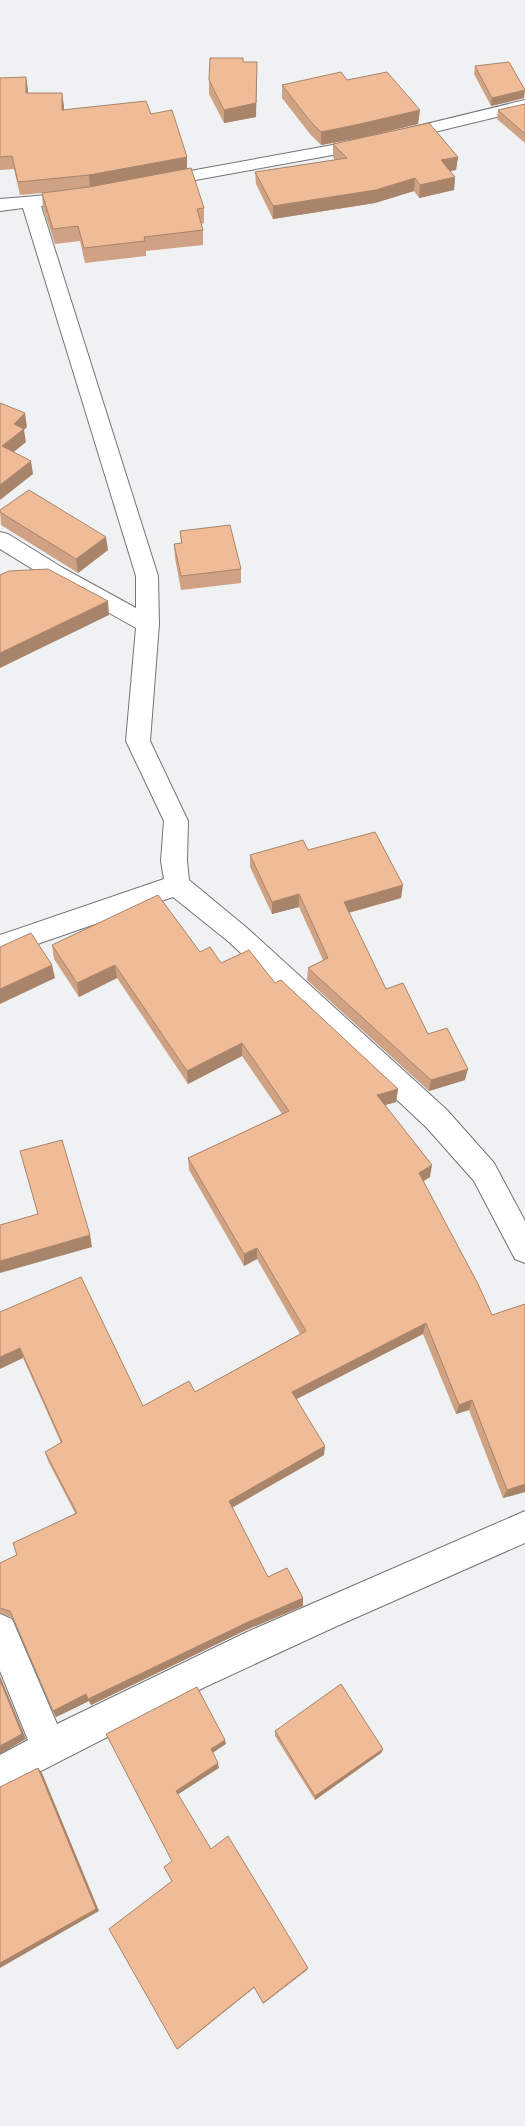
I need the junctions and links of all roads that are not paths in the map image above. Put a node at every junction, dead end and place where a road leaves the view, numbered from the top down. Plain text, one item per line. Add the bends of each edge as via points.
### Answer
1 (525, 105) edge
2 (138, 186) edge
3 (60, 199) edge
4 (31, 203) junction
5 (0, 205) edge
6 (0, 539) edge
7 (55, 574) junction
8 (18, 576) edge
9 (148, 624) junction
10 (177, 885) junction
11 (0, 946) edge
12 (525, 1250) edge
13 (525, 1528) edge
14 (0, 1631) edge
15 (49, 1747) junction
16 (0, 1774) edge

1 - 2 street via 360,145
3 - 4 street
4 - 5 street
4 - 9 street via 147,576
6 - 7 street
7 - 8 street
7 - 9 street
9 - 10 street via 138,742 176,821 174,861
10 - 11 street
10 - 12 street via 238,935 437,1119 484,1172
13 - 15 street via 347,1603
14 - 15 street
15 - 16 street

